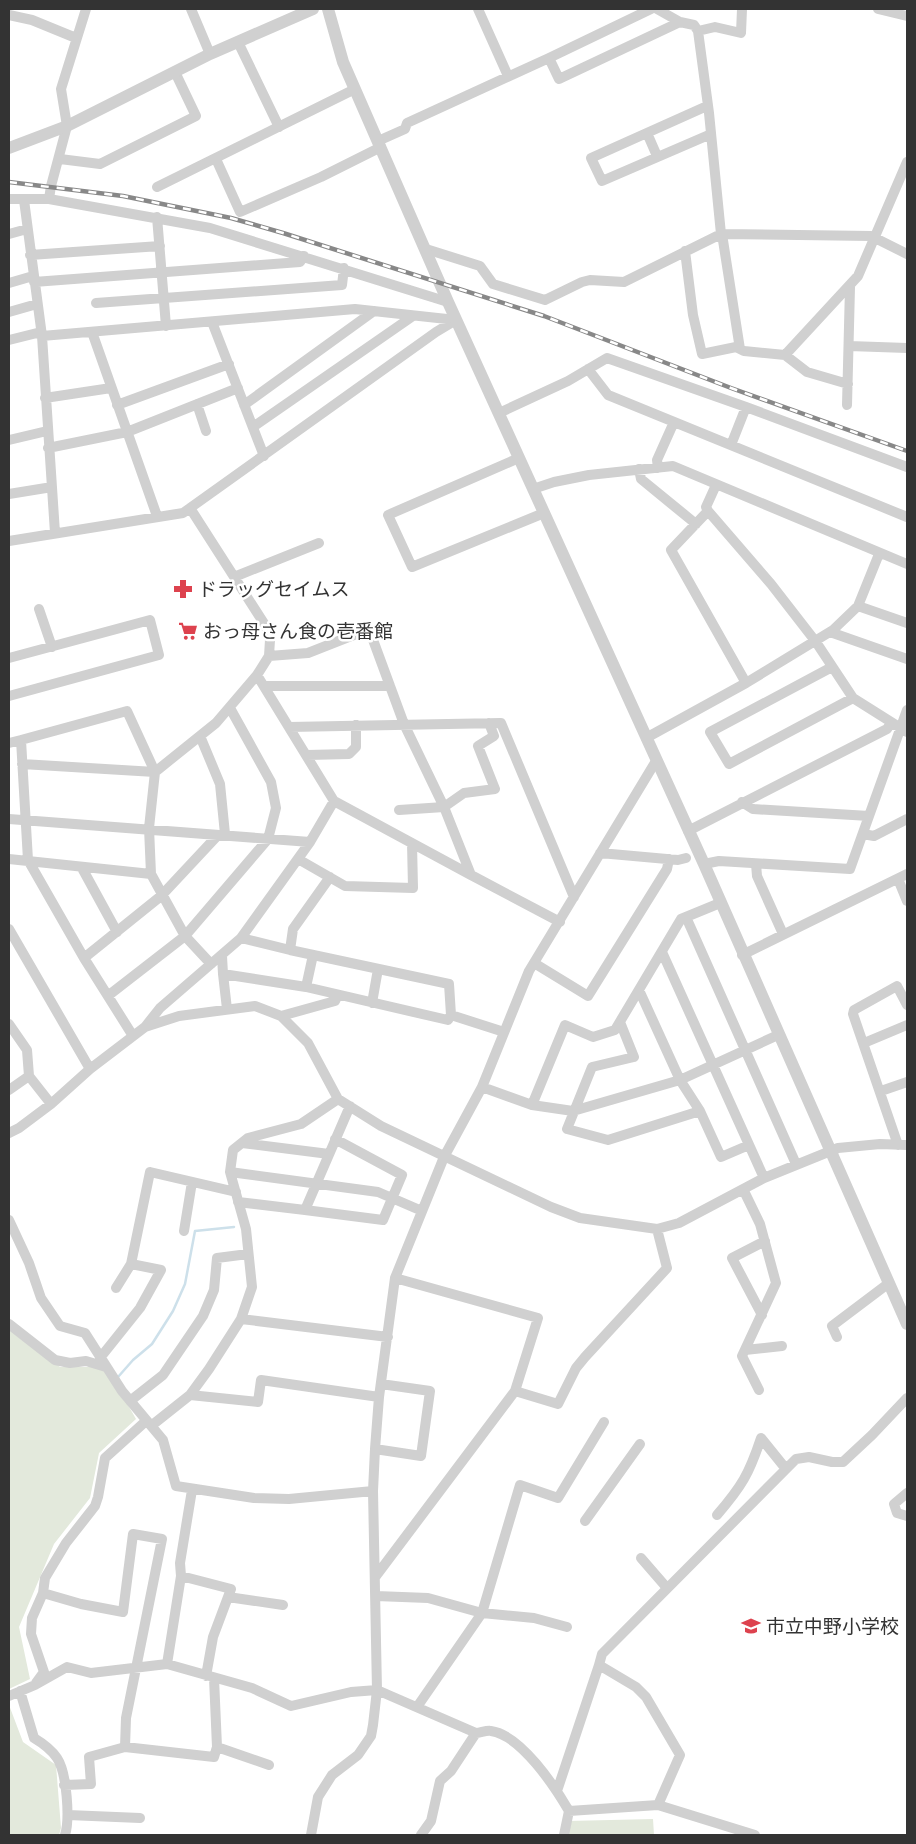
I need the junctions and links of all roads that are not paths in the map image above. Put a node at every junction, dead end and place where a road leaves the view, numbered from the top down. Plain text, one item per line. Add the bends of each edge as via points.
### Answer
1 (86, 9) edge
2 (191, 9) edge
3 (313, 9) edge
4 (328, 9) edge
5 (478, 9) edge
6 (651, 9) edge
7 (657, 9) edge
8 (742, 9) edge
9 (878, 9) edge
10 (9, 15) edge
11 (907, 16) edge
12 (680, 22) junction
13 (698, 31) junction
14 (76, 38) junction
15 (238, 42) junction
16 (210, 54) junction
17 (549, 58) junction
18 (175, 72) junction
19 (508, 76) junction
20 (355, 89) junction
21 (707, 106) junction
22 (67, 126) junction
23 (279, 126) junction
24 (647, 133) junction
25 (711, 134) junction
26 (380, 144) junction
27 (9, 148) edge
28 (657, 156) junction
29 (60, 159) junction
30 (216, 159) junction
31 (907, 162) edge
32 (157, 187) dead end
33 (9, 199) edge
34 (50, 199) junction
35 (24, 200) junction
36 (157, 217) junction
37 (27, 229) junction
38 (9, 234) edge
39 (721, 234) junction
40 (876, 238) junction
41 (160, 246) junction
42 (426, 249) junction
43 (685, 251) junction
44 (907, 254) edge
45 (30, 255) junction
46 (304, 256) junction
47 (344, 268) junction
48 (162, 272) junction
49 (34, 279) junction
50 (9, 283) edge
51 (850, 287) junction
52 (164, 297) junction
53 (448, 302) junction
54 (96, 303) dead end
55 (37, 304) junction
56 (374, 311) junction
57 (9, 312) edge
58 (413, 316) junction
59 (456, 320) junction
60 (212, 322) junction
61 (166, 326) junction
62 (92, 332) junction
63 (41, 334) junction
64 (9, 340) edge
65 (849, 346) junction
66 (907, 348) edge
67 (740, 349) junction
68 (785, 355) junction
69 (229, 364) junction
70 (588, 369) junction
71 (848, 384) junction
72 (111, 388) junction
73 (238, 388) junction
74 (45, 398) junction
75 (117, 404) junction
76 (197, 404) junction
77 (244, 405) junction
78 (847, 405) dead end
79 (746, 407) junction
80 (500, 414) junction
81 (674, 422) junction
82 (253, 427) junction
83 (206, 431) dead end
84 (47, 432) junction
85 (127, 432) junction
86 (9, 440) edge
87 (731, 445) junction
88 (48, 448) junction
89 (264, 456) junction
90 (519, 458) junction
91 (907, 467) edge
92 (658, 468) junction
93 (639, 469) junction
94 (716, 485) junction
95 (52, 487) junction
96 (533, 489) junction
97 (9, 494) edge
98 (190, 508) junction
99 (708, 511) junction
100 (544, 513) junction
101 (157, 516) junction
102 (907, 517) edge
103 (696, 524) junction
104 (55, 533) junction
105 (9, 541) edge
106 (319, 543) dead end
107 (880, 554) junction
108 (907, 564) edge
109 (234, 577) junction
110 (858, 606) junction
111 (39, 609) dead end
112 (907, 623) edge
113 (830, 632) junction
114 (816, 642) junction
115 (52, 646) junction
116 (268, 656) junction
117 (9, 658) edge
118 (907, 659) edge
119 (832, 667) junction
120 (257, 674) junction
121 (746, 683) junction
122 (264, 686) junction
123 (390, 686) junction
124 (9, 696) edge
125 (853, 698) junction
126 (230, 708) junction
127 (907, 710) edge
128 (891, 722) junction
129 (489, 723) junction
130 (404, 724) junction
131 (356, 725) junction
132 (289, 726) junction
133 (904, 730) edge
134 (200, 736) junction
135 (646, 738) junction
136 (21, 740) junction
137 (9, 744) edge
138 (307, 755) junction
139 (656, 761) junction
140 (22, 764) junction
141 (155, 772) junction
142 (334, 801) junction
143 (742, 802) junction
144 (444, 807) junction
145 (399, 810) dead end
146 (869, 816) junction
147 (9, 819) edge
148 (907, 819) edge
149 (26, 820) junction
150 (149, 828) junction
151 (688, 831) junction
152 (221, 834) junction
153 (863, 834) junction
154 (268, 838) junction
155 (310, 842) junction
156 (412, 843) junction
157 (600, 853) junction
158 (686, 858) dead end
159 (9, 859) edge
160 (298, 859) junction
161 (669, 859) junction
162 (28, 860) junction
163 (704, 864) junction
164 (756, 864) junction
165 (82, 868) junction
166 (151, 874) junction
167 (471, 875) junction
168 (903, 876) edge
169 (330, 877) junction
170 (162, 896) junction
171 (574, 898) junction
172 (907, 901) edge
173 (720, 903) junction
174 (686, 917) junction
175 (560, 922) junction
176 (9, 929) edge
177 (116, 932) junction
178 (783, 934) junction
179 (185, 936) junction
180 (241, 938) junction
181 (290, 950) junction
182 (662, 952) junction
183 (313, 955) junction
184 (742, 955) junction
185 (222, 956) junction
186 (84, 958) junction
187 (534, 963) junction
188 (211, 964) junction
189 (378, 969) junction
190 (223, 974) junction
191 (306, 987) junction
192 (639, 990) junction
193 (109, 995) junction
194 (338, 995) junction
195 (372, 1003) junction
196 (907, 1005) edge
197 (227, 1009) junction
198 (451, 1015) junction
199 (281, 1016) junction
200 (620, 1022) junction
201 (9, 1024) edge
202 (907, 1025) edge
203 (145, 1027) junction
204 (504, 1032) junction
205 (778, 1034) junction
206 (133, 1036) junction
207 (864, 1043) junction
208 (745, 1050) junction
209 (712, 1065) junction
210 (90, 1069) junction
211 (29, 1076) junction
212 (680, 1080) junction
213 (907, 1082) edge
214 (482, 1087) junction
215 (9, 1090) edge
216 (881, 1091) junction
217 (338, 1099) junction
218 (51, 1104) junction
219 (532, 1105) junction
220 (350, 1106) junction
221 (573, 1111) junction
222 (700, 1111) junction
223 (9, 1133) edge
224 (336, 1139) junction
225 (242, 1143) junction
226 (749, 1145) junction
227 (903, 1145) edge
228 (832, 1151) junction
229 (329, 1154) junction
230 (444, 1157) junction
231 (796, 1164) junction
232 (230, 1172) junction
233 (764, 1178) junction
234 (192, 1182) junction
235 (317, 1183) junction
236 (743, 1190) junction
237 (237, 1197) junction
238 (392, 1197) junction
239 (305, 1210) junction
240 (422, 1211) junction
241 (9, 1220) edge
242 (657, 1229) junction
243 (184, 1231) dead end
244 (765, 1241) junction
245 (248, 1254) junction
246 (130, 1264) junction
247 (395, 1278) junction
248 (889, 1283) junction
249 (116, 1288) dead end
250 (762, 1314) junction
251 (241, 1319) junction
252 (9, 1324) edge
253 (907, 1324) edge
254 (388, 1337) junction
255 (837, 1337) dead end
256 (782, 1346) dead end
257 (745, 1350) junction
258 (100, 1358) junction
259 (106, 1367) junction
260 (381, 1384) junction
261 (759, 1390) dead end
262 (515, 1391) junction
263 (190, 1395) junction
264 (378, 1397) junction
265 (907, 1398) edge
266 (130, 1401) junction
267 (604, 1422) dead end
268 (148, 1424) junction
269 (640, 1444) dead end
270 (375, 1449) junction
271 (786, 1469) junction
272 (192, 1490) junction
273 (373, 1491) junction
274 (907, 1493) edge
275 (717, 1515) dead end
276 (907, 1516) edge
277 (585, 1521) dead end
278 (641, 1558) dead end
279 (181, 1576) junction
280 (376, 1576) junction
281 (667, 1588) junction
282 (43, 1593) junction
283 (228, 1596) junction
284 (376, 1596) junction
285 (283, 1605) dead end
286 (482, 1613) junction
287 (567, 1627) dead end
288 (167, 1664) junction
289 (600, 1665) junction
290 (136, 1668) junction
291 (210, 1677) junction
292 (35, 1685) junction
293 (377, 1690) junction
294 (20, 1691) junction
295 (9, 1696) edge
296 (417, 1707) junction
297 (476, 1733) junction
298 (125, 1747) junction
299 (217, 1747) junction
300 (268, 1765) dead end
301 (64, 1785) junction
302 (557, 1791) junction
303 (658, 1805) junction
304 (568, 1811) junction
305 (68, 1815) junction
306 (140, 1818) dead end
307 (424, 1834) edge
308 (65, 1835) edge
309 (311, 1835) edge
310 (564, 1835) edge
311 (755, 1835) edge

1 - 14 street
2 - 16 street
3 - 15 street
4 - 20 street via 337,47
5 - 19 street
6 - 17 street
7 - 12 street
8 - 13 street via 741,32 715,27
9 - 11 street
10 - 14 street via 32,20
12 - 13 street via 694,25
12 - 17 street via 559,78
13 - 21 street
14 - 22 street via 61,89
15 - 16 street
15 - 23 street
16 - 18 street
17 - 19 street
18 - 22 street
18 - 29 street via 196,116 100,164
19 - 26 street via 407,123 405,129
20 - 23 street
20 - 26 street
21 - 24 street
21 - 25 street
22 - 27 street
22 - 29 street
23 - 30 street
24 - 28 street
24 - 28 street via 591,158 602,181
25 - 28 street
25 - 39 street
26 - 30 street via 321,177 240,212
26 - 42 street
29 - 34 street
30 - 32 street
31 - 40 street
33 - 35 street
34 - 35 street
34 - 36 street
35 - 37 street
36 - 41 street
36 - 46 street via 210,228
37 - 38 street
37 - 45 street
39 - 40 street
39 - 43 street
39 - 67 street
40 - 44 street
40 - 51 street
41 - 45 street
41 - 48 street
42 - 43 street via 480,266 493,284 545,300 590,280 624,282
42 - 53 street
43 - 67 street via 702,354 736,347
45 - 49 street
46 - 47 street
46 - 48 street via 300,262
47 - 52 street via 342,285
47 - 53 street
48 - 49 street
48 - 52 street
49 - 50 street
49 - 55 street
51 - 65 street
51 - 68 street
52 - 54 street
52 - 61 street
53 - 59 street
55 - 57 street
55 - 63 street
56 - 58 street
56 - 60 street via 355,309
56 - 77 street
58 - 59 street
58 - 82 street
59 - 80 street
59 - 89 street
60 - 61 street
60 - 69 street
61 - 62 street
62 - 63 street
62 - 72 street
63 - 64 street
63 - 74 street
65 - 66 street
65 - 71 street
67 - 68 street
68 - 71 street via 807,372
69 - 73 street
69 - 75 street
70 - 79 street via 607,358
70 - 80 street
70 - 81 street via 608,395
71 - 78 street
72 - 74 street
72 - 75 street
73 - 76 street
73 - 77 street
74 - 84 street
75 - 85 street
76 - 83 street
76 - 85 street
77 - 82 street
79 - 87 street
79 - 91 street
80 - 90 street
81 - 87 street
81 - 92 street via 658,460
82 - 89 street
84 - 86 street
84 - 88 street
85 - 88 street
85 - 101 street
87 - 102 street
88 - 95 street
89 - 98 street
90 - 96 street
90 - 100 street via 388,515 412,567
92 - 93 street
92 - 94 street via 673,466
93 - 96 street via 590,475
93 - 103 street via 641,480
94 - 99 street via 706,507
94 - 107 street
95 - 97 street
95 - 104 street
96 - 100 street
98 - 101 street via 184,513
98 - 109 street
99 - 103 street
99 - 114 street via 746,552
100 - 135 street
101 - 104 street
103 - 121 street via 671,550
104 - 105 street
106 - 109 street
107 - 108 street
107 - 110 street
109 - 116 street via 265,625 270,640
110 - 112 street
110 - 113 street
111 - 115 street
113 - 114 street
113 - 118 street
114 - 119 street
114 - 121 street
115 - 117 street
115 - 124 street via 150,620 160,655
116 - 120 street
116 - 123 street via 308,653 369,629
119 - 125 street
119 - 125 street via 710,732 729,764
120 - 122 street
120 - 126 street
121 - 135 street
122 - 123 street
122 - 132 street
123 - 130 street
125 - 128 street
126 - 134 street
126 - 154 street via 271,782 276,808
127 - 133 street
128 - 133 street
128 - 143 street via 887,729
129 - 130 street
129 - 144 street via 494,736 478,746 495,789 464,793
129 - 171 street via 501,723
130 - 131 street
130 - 144 street
131 - 132 street
131 - 138 street via 356,747 349,754
132 - 138 street
133 - 146 street
134 - 141 street
134 - 152 street via 220,784
135 - 139 street
136 - 137 street
136 - 140 street
136 - 141 street via 127,711
138 - 142 street
139 - 151 street
139 - 157 street
140 - 141 street
140 - 149 street
141 - 150 street
142 - 155 street
142 - 156 street
143 - 146 street via 753,809
143 - 151 street
144 - 145 street
144 - 167 street
146 - 153 street
147 - 149 street
148 - 153 street via 874,836
149 - 150 street
149 - 162 street
150 - 152 street
150 - 166 street
151 - 163 street
152 - 154 street
152 - 170 street
153 - 164 street via 853,865 847,870
154 - 155 street
154 - 179 street
155 - 160 street
156 - 167 street
156 - 169 street via 413,888 344,886
157 - 161 street
157 - 171 street
158 - 161 street
159 - 162 street
160 - 169 street
160 - 180 street
161 - 187 street via 667,869 588,996
162 - 165 street
162 - 186 street
163 - 164 street via 719,861
163 - 173 street
164 - 178 street via 757,876
165 - 166 street
165 - 177 street
166 - 170 street
167 - 175 street
168 - 172 street
168 - 178 street
169 - 181 street via 293,929
170 - 177 street
170 - 179 street
171 - 175 street
173 - 174 street
173 - 184 street
174 - 182 street via 681,919
174 - 208 street
175 - 187 street
176 - 210 street
177 - 186 street
178 - 184 street
179 - 188 street
179 - 193 street
180 - 181 street
180 - 185 street
181 - 183 street
182 - 192 street
182 - 209 street
183 - 189 street
183 - 191 street
184 - 205 street
185 - 188 street
185 - 190 street
186 - 193 street
187 - 204 street
188 - 203 street via 160,1008
189 - 195 street
189 - 198 street via 449,984
190 - 191 street
190 - 197 street
191 - 194 street
192 - 200 street
192 - 212 street
193 - 206 street
194 - 195 street
194 - 199 street via 335,1001
195 - 198 street via 448,1020
196 - 207 street via 897,986 854,1010
197 - 199 street via 255,1006
197 - 203 street via 179,1016
198 - 204 street
199 - 217 street via 308,1043
200 - 219 street via 615,1030 593,1037 565,1025
200 - 221 street via 634,1057 592,1067
201 - 211 street via 27,1050
202 - 207 street
203 - 206 street
204 - 214 street
205 - 208 street
205 - 228 street
206 - 210 street
207 - 216 street
208 - 209 street
208 - 231 street
209 - 212 street
209 - 226 street
210 - 218 street
211 - 215 street
211 - 218 street
212 - 221 street
212 - 222 street
213 - 216 street
214 - 219 street
214 - 230 street
216 - 227 street
217 - 220 street
217 - 225 street via 301,1124 248,1138
218 - 223 street
219 - 221 street
220 - 224 street
220 - 230 street via 381,1126
221 - 222 street via 567,1129 608,1140
222 - 226 street via 721,1157
224 - 229 street
224 - 238 street via 402,1175
225 - 229 street
225 - 232 street via 232,1150
226 - 233 street
227 - 228 street
228 - 231 street
228 - 248 street
229 - 235 street
230 - 240 street
230 - 242 street via 551,1208 580,1218
231 - 233 street
232 - 235 street
232 - 237 street
233 - 236 street
234 - 237 street
234 - 243 street
234 - 246 street via 150,1172
235 - 238 street
235 - 239 street
236 - 242 street via 679,1223
236 - 244 street
237 - 239 street
237 - 245 street via 246,1229
238 - 239 street via 383,1220
238 - 240 street
240 - 247 street
241 - 258 street via 41,1298 60,1326 85,1333
242 - 262 street via 667,1268 576,1368 558,1404
244 - 250 street via 776,1283
244 - 250 street via 732,1258
245 - 251 street via 252,1287
245 - 266 street via 218,1258 214,1290 199,1324 163,1375
246 - 249 street
246 - 258 street via 161,1270 140,1308
247 - 254 street
247 - 262 street via 538,1318
248 - 253 street
248 - 255 street via 832,1326
250 - 257 street
251 - 254 street
251 - 263 street
252 - 259 street via 55,1360 70,1363 86,1361
254 - 260 street
256 - 257 street
257 - 261 street via 742,1356
258 - 259 street
259 - 266 street
260 - 264 street
260 - 270 street via 430,1391 421,1456
262 - 280 street
263 - 264 street via 258,1402 261,1380
263 - 268 street
264 - 270 street
265 - 271 street via 843,1462 809,1457 796,1459
266 - 268 street
267 - 286 street via 558,1498 520,1485
268 - 272 street via 163,1440 176,1486
268 - 282 street via 105,1458 95,1506 51,1566
269 - 277 street
270 - 273 street
271 - 275 street via 760,1438 750,1470 740,1488
271 - 281 street
272 - 273 street via 290,1499
272 - 279 street via 180,1563
273 - 280 street
274 - 276 street via 894,1504 897,1513
278 - 281 street
279 - 283 street via 231,1589
279 - 288 street
280 - 284 street
281 - 289 street via 602,1654
282 - 290 street via 123,1612 133,1534 162,1539
282 - 292 street via 32,1618 31,1634 44,1672
283 - 285 street
283 - 291 street via 214,1637
284 - 286 street via 428,1598
284 - 293 street
286 - 287 street via 534,1618
286 - 296 street
288 - 290 street
288 - 291 street
289 - 302 street
289 - 303 street via 636,1687 646,1698 680,1755
290 - 292 street via 91,1673 67,1667
290 - 298 street via 126,1718
291 - 293 street via 252,1688 291,1706 351,1692
291 - 299 street
292 - 294 street
293 - 296 street
293 - 309 street via 371,1736 358,1755 332,1775 318,1797
294 - 295 street
294 - 301 street via 34,1738 47,1746 59,1760
296 - 297 street
297 - 302 street via 492,1731 513,1741 549,1778
297 - 307 street via 451,1771 440,1781 431,1821
298 - 299 street via 214,1757
298 - 301 street via 90,1757 91,1784
299 - 300 street
301 - 305 street
302 - 304 street
303 - 304 street
303 - 311 street
304 - 310 street
305 - 306 street
305 - 308 street

